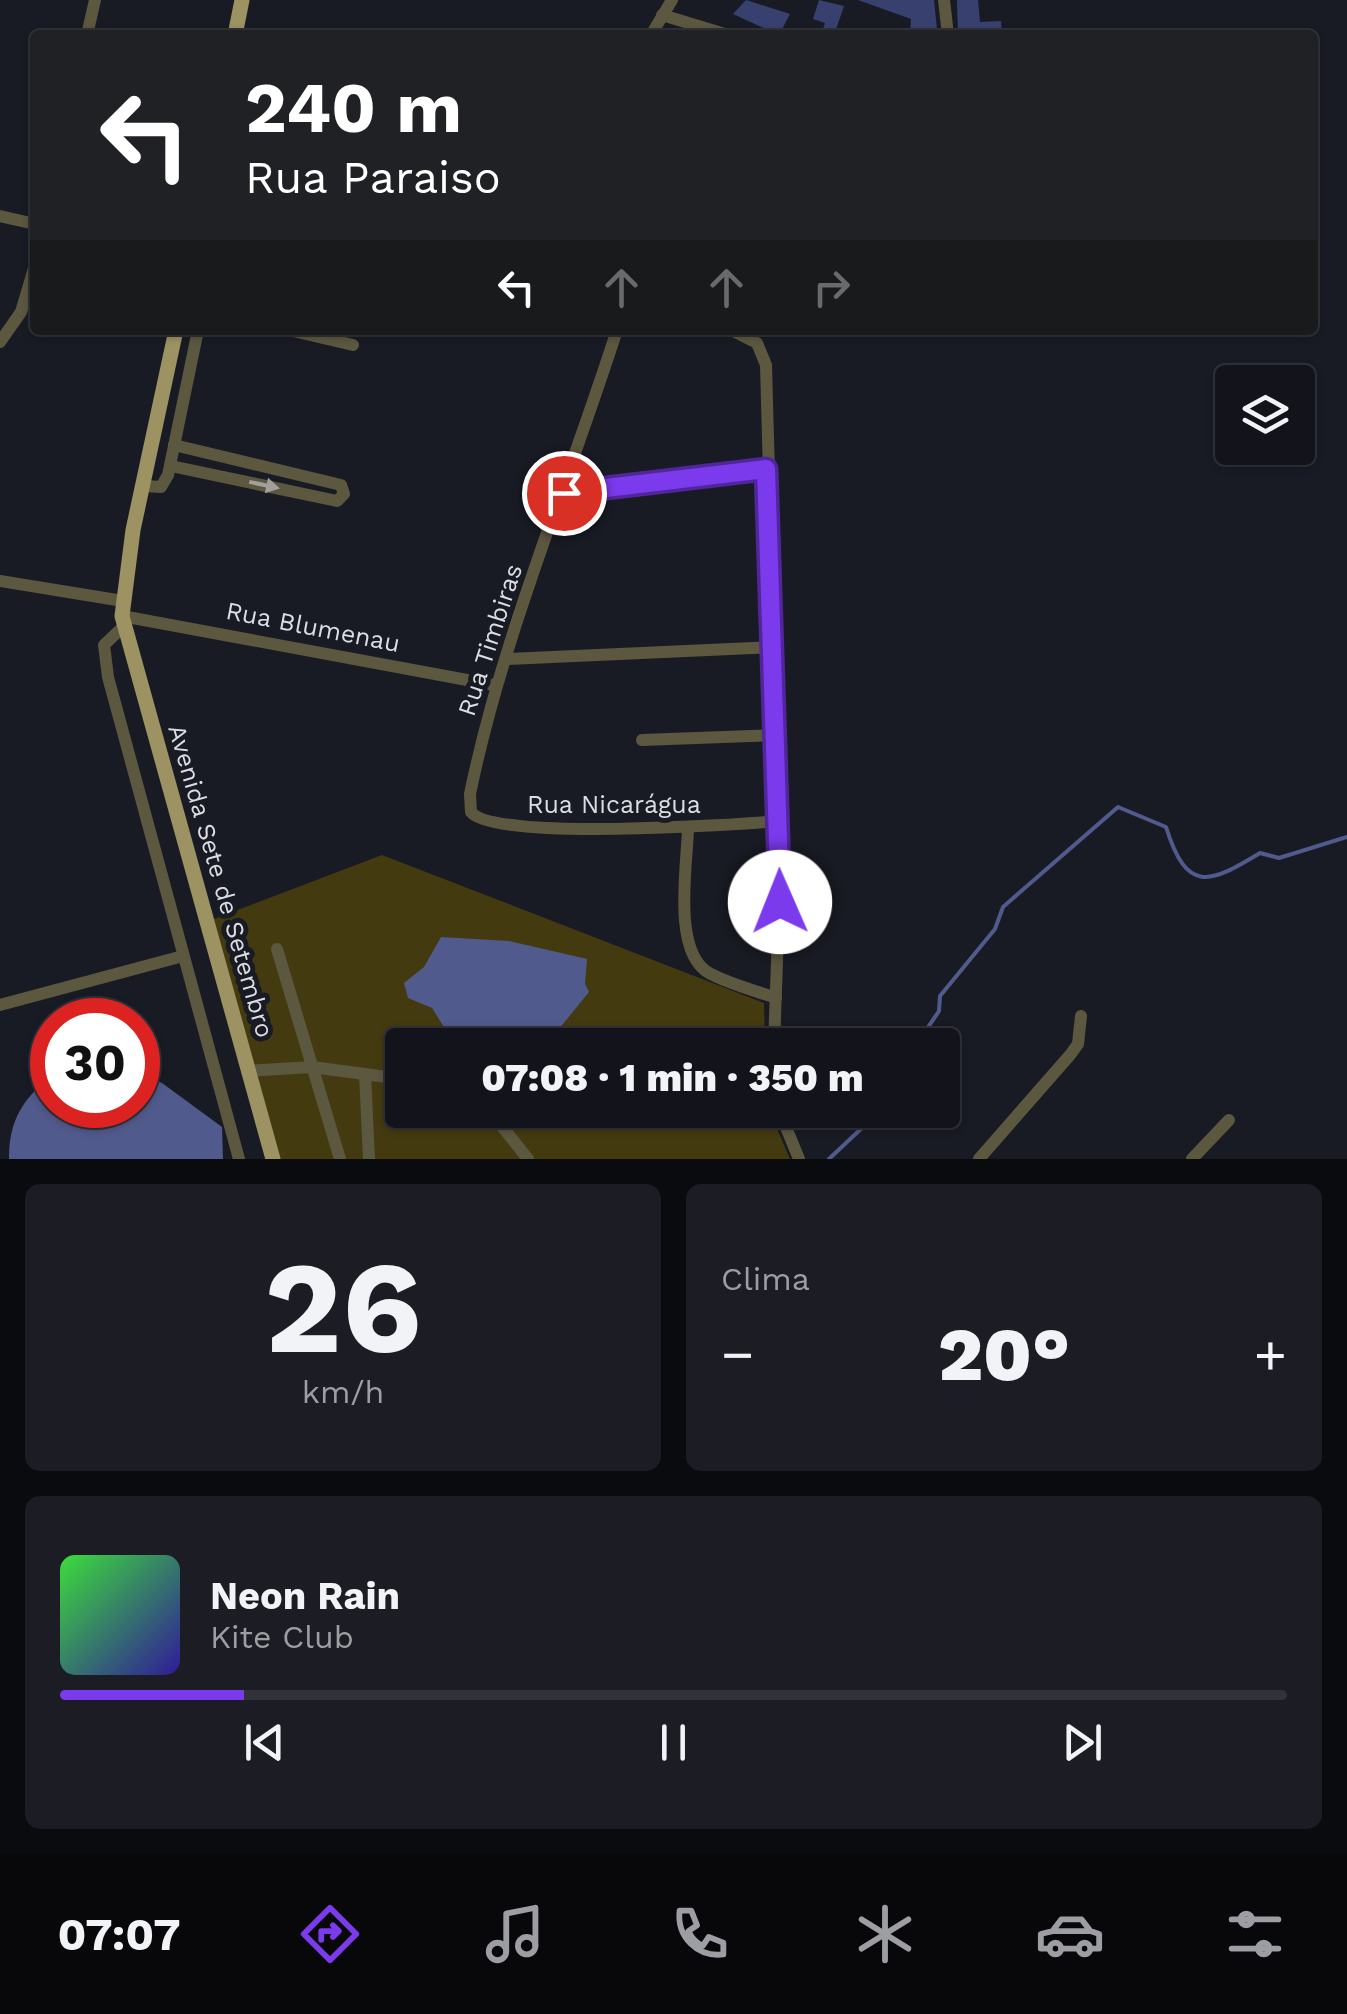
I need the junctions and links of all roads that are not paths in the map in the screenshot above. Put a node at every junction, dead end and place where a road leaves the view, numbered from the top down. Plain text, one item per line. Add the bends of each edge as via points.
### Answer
1 (94, 0) edge
2 (242, 0) edge
3 (672, 0) edge
4 (944, 0) edge
5 (662, 15) junction
6 (88, 30) edge
7 (236, 30) edge
8 (654, 30) edge
9 (712, 30) edge
10 (947, 30) edge
11 (0, 216) edge
12 (30, 223) edge
13 (30, 281) edge
14 (175, 335) edge
15 (197, 335) edge
16 (310, 335) edge
17 (615, 335) edge
18 (746, 335) edge
19 (0, 342) edge
20 (353, 345) dead end
21 (153, 447) junction
22 (174, 448) junction
23 (171, 466) junction
24 (766, 469) junction
25 (144, 486) junction
26 (564, 493) junction
27 (0, 581) edge
28 (123, 614) junction
29 (774, 647) junction
30 (506, 659) junction
31 (494, 685) junction
32 (777, 735) junction
33 (642, 740) dead end
34 (470, 794) joint
35 (778, 821) junction
36 (688, 829) junction
37 (276, 948) dead end
38 (183, 956) junction
39 (776, 998) junction
40 (0, 1005) edge
41 (1081, 1016) dead end
42 (775, 1028) edge
43 (312, 1067) junction
44 (248, 1071) junction
45 (365, 1074) junction
46 (385, 1077) edge
47 (1229, 1120) dead end
48 (503, 1128) edge
49 (786, 1128) edge
50 (240, 1159) edge
51 (273, 1159) edge
52 (340, 1159) edge
53 (369, 1159) edge
54 (528, 1159) edge
55 (798, 1159) edge
56 (979, 1159) edge
57 (1192, 1159) edge

1 - 6 street
2 - 7 main road
3 - 5 street
4 - 10 street
5 - 8 street
5 - 9 street
11 - 12 street
13 - 19 street
14 - 21 main road
15 - 22 street
16 - 20 street
17 - 26 street, Rua Timbiras
18 - 24 street via 765,356
21 - 22 street
21 - 25 main road
22 - 23 street
23 -> 22 street via 337,501 344,494 341,484
23 - 25 street via 161,487
24 - 26 street
24 - 29 street
25 - 28 main road
26 - 30 street, Rua Timbiras
27 - 28 street, Rua Blumenau
28 - 31 street, Rua Blumenau
28 - 38 street via 107,638 105,666
28 - 44 main road, Avenida Sete de Setembro
29 - 30 street
29 - 32 street
30 - 31 street, Rua Timbiras
31 - 34 street, Rua Timbiras
32 - 33 street
32 - 35 street
34 - 36 street, Rua Nicarágua via 475,818 496,824
35 - 36 street, Rua Nicarágua
35 - 39 street
36 - 39 street via 691,954 709,973
37 - 43 street
38 - 40 street
38 - 50 street
39 - 42 street
41 - 56 street via 1078,1044
43 - 44 street
43 - 45 street
43 - 52 street
44 - 51 main road, Avenida Sete de Setembro
45 - 46 street
45 - 53 street
47 - 57 street
48 - 54 street
49 - 55 street

